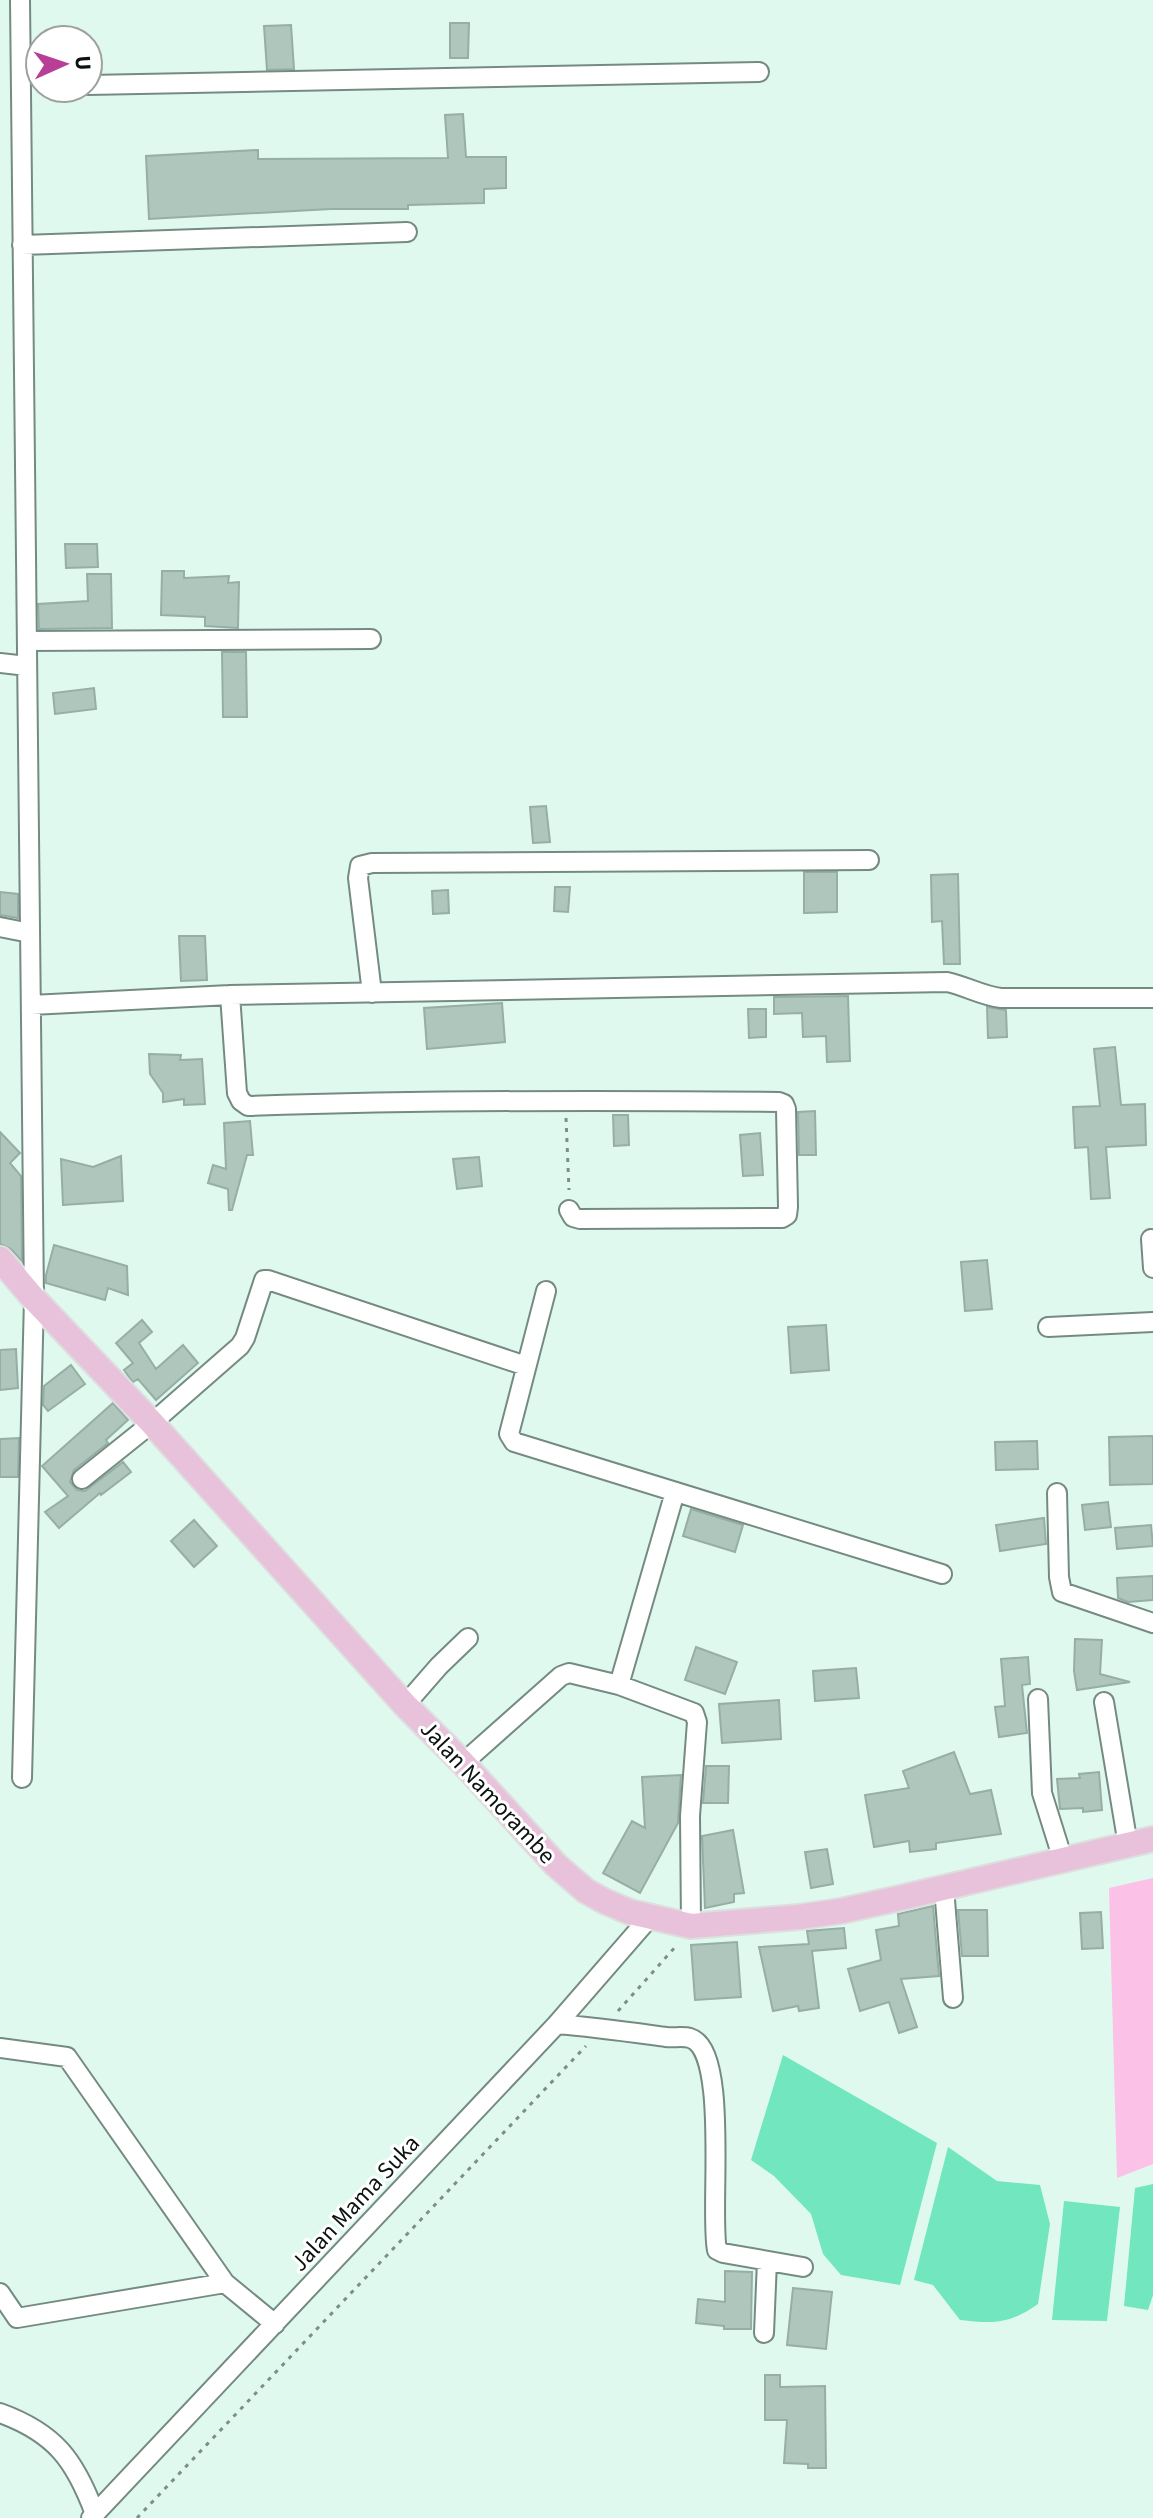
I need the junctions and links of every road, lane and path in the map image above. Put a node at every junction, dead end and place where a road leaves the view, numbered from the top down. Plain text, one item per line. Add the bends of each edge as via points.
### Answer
1 (20, 0) edge
2 (759, 72) dead end
3 (104, 85) edge
4 (21, 86) junction
5 (24, 86) edge
6 (407, 232) dead end
7 (22, 245) junction
8 (371, 639) dead end
9 (27, 641) junction
10 (0, 663) edge
11 (27, 666) junction
12 (869, 860) dead end
13 (0, 927) edge
14 (30, 933) junction
15 (372, 993) junction
16 (230, 995) junction
17 (1153, 998) edge
18 (31, 1005) junction
19 (565, 1100) junction
20 (569, 1210) joint
21 (1151, 1239) dead end
22 (0, 1259) edge
23 (1153, 1268) edge
24 (546, 1291) dead end
25 (34, 1299) junction
26 (1153, 1322) edge
27 (1048, 1327) dead end
28 (526, 1366) junction
29 (152, 1423) junction
30 (82, 1479) dead end
31 (675, 1492) junction
32 (1057, 1493) dead end
33 (942, 1574) dead end
34 (1153, 1623) edge
35 (468, 1638) dead end
36 (619, 1685) junction
37 (1038, 1699) dead end
38 (1104, 1702) dead end
39 (405, 1705) junction
40 (463, 1763) junction
41 (22, 1778) dead end
42 (1153, 1839) edge
43 (1128, 1845) junction
44 (1063, 1860) junction
45 (944, 1888) junction
46 (650, 1917) junction
47 (691, 1926) junction
48 (953, 1998) dead end
49 (557, 2024) junction
50 (604, 2027) junction
51 (0, 2048) edge
52 (767, 2261) junction
53 (803, 2267) dead end
54 (225, 2283) junction
55 (0, 2293) edge
56 (275, 2324) junction
57 (764, 2333) dead end
58 (0, 2413) edge
59 (93, 2516) edge
60 (137, 2518) edge

1 - 4 street
2 - 3 street
4 - 5 street
4 - 7 street
6 - 7 street
7 - 9 street
8 - 9 street
9 - 11 street
10 - 11 street
11 - 14 street
12 - 15 street via 360,866
13 - 14 street
14 - 18 street
15 - 16 street
15 - 17 street via 947,982 1001,998
16 - 18 street
16 - 19 street via 237,1093 248,1106
18 - 25 street
19 - 20 path
19 - 20 street via 779,1102 786,1109 788,1207 782,1218 580,1219
21 - 23 street
22 - 25 main road, Jalan Namorambe
24 - 28 street
25 - 29 main road, Jalan Namorambe
25 - 41 street
26 - 27 street
28 - 29 street via 264,1280 240,1346
28 - 31 street via 509,1434 514,1442
29 - 30 street
29 - 39 main road, Jalan Namorambe
31 - 33 street
31 - 36 street
32 - 34 street via 1062,1592
35 - 39 street
36 - 40 street via 569,1673 561,1676
36 - 47 street via 696,1717
37 - 44 street via 1042,1793
38 - 43 street
39 - 40 main road, Jalan Namorambe
40 - 46 main road, Jalan Namorambe via 586,1891
42 - 43 main road, Jalan Namorambe
43 - 44 main road, Jalan Namorambe
44 - 45 main road, Jalan Namorambe
45 - 47 main road, Jalan Namorambe via 841,1911
45 - 48 street
46 - 47 main road, Jalan Namorambe
46 - 49 street, Jalan Mama Suka
47 - 50 path
49 - 50 street
49 - 56 street, Jalan Mama Suka
50 - 52 street via 689,2038 703,2050 715,2092 717,2250
50 - 60 path
51 - 54 street via 67,2057
52 - 53 street
52 - 57 street
54 - 55 street via 17,2318
54 - 56 street
56 - 59 street, Jalan Mama Suka
58 - 59 street via 37,2429 64,2453 82,2480

